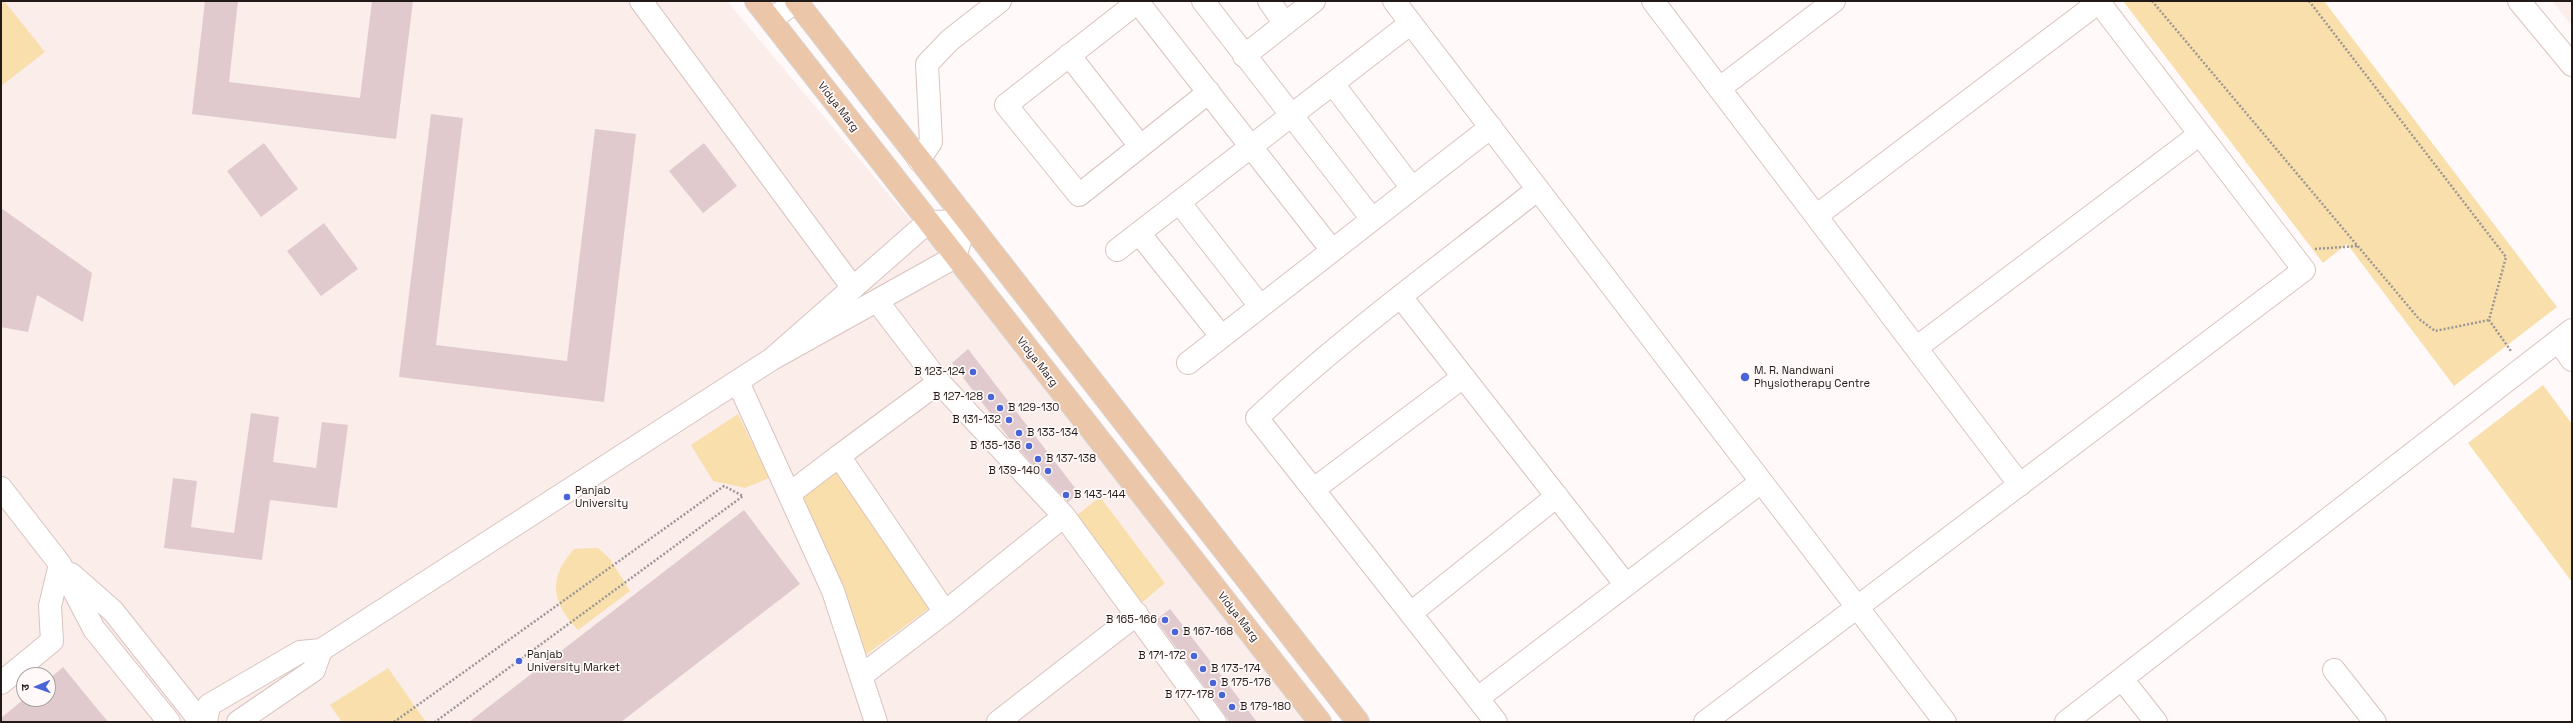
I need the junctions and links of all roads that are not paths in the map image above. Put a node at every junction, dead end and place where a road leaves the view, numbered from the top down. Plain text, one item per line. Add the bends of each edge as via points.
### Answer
1 (641, 1) edge
2 (756, 1) edge
3 (796, 1) edge
4 (1000, 1) edge
5 (1138, 1) edge
6 (1203, 1) edge
7 (1269, 1) edge
8 (1314, 1) edge
9 (1394, 1) edge
10 (1653, 1) edge
11 (1834, 1) edge
12 (2098, 1) edge
13 (2519, 1) edge
14 (771, 20) junction
15 (1411, 23) junction
16 (1285, 24) junction
17 (1069, 55) junction
18 (1244, 56) junction
19 (2572, 65) edge
20 (1333, 84) junction
21 (1720, 88) junction
22 (1209, 92) junction
23 (1291, 116) junction
24 (1491, 127) junction
25 (2200, 134) junction
26 (1140, 146) junction
27 (1251, 148) junction
28 (919, 160) junction
29 (1412, 188) junction
30 (1538, 189) junction
31 (1179, 202) junction
32 (1816, 216) junction
33 (1372, 219) junction
34 (966, 221) junction
35 (928, 222) junction
36 (1139, 233) junction
37 (1331, 249) junction
38 (1117, 250) dead end
39 (955, 257) junction
40 (853, 288) junction
41 (1401, 297) junction
42 (878, 301) junction
43 (1260, 306) junction
44 (1221, 336) junction
45 (2565, 336) edge
46 (1916, 348) junction
47 (772, 359) junction
48 (2572, 360) edge
49 (1188, 363) dead end
50 (1463, 377) junction
51 (738, 382) junction
52 (939, 382) junction
53 (840, 456) junction
54 (1762, 482) junction
55 (2020, 485) junction
56 (1, 488) edge
57 (1314, 489) junction
58 (789, 494) junction
59 (1557, 496) junction
60 (1064, 516) junction
61 (60, 564) junction
62 (1626, 585) junction
63 (1858, 607) junction
64 (945, 612) junction
65 (1411, 613) junction
66 (1137, 614) junction
67 (321, 650) junction
68 (2334, 670) dead end
69 (861, 676) junction
70 (2122, 679) junction
71 (1, 683) edge
72 (1478, 698) junction
73 (1022, 715) edge
74 (1713, 720) edge
75 (169, 722) edge
76 (201, 722) edge
77 (206, 722) edge
78 (238, 722) edge
79 (876, 722) edge
80 (998, 722) edge
81 (1215, 722) edge
82 (1320, 722) edge
83 (1358, 722) edge
84 (1496, 722) edge
85 (1945, 722) edge
86 (2066, 722) edge
87 (2156, 722) edge
88 (2375, 722) edge

1 - 40 street
2 - 14 main road, Vidya Marg
3 - 14 street
3 - 28 main road
4 - 28 street via 950,40 926,64 931,142
5 - 17 street
5 - 22 street
6 - 18 street
7 - 16 street
8 - 16 street
9 - 15 street
10 - 21 street
11 - 21 street
12 - 25 street
12 - 32 street
13 - 19 street
14 - 35 main road, Vidya Marg
15 - 20 street
15 - 24 street
16 - 18 street
17 - 26 street
17 - 26 street via 1006,105 1079,195
18 - 23 street
20 - 23 street
20 - 29 street
21 - 32 street
22 - 26 street
22 - 27 street
23 - 27 street
23 - 33 street
24 - 29 street
24 - 30 street
25 - 46 street
25 - 55 street via 2304,270
27 - 31 street
27 - 37 street
28 - 34 main road
29 - 33 street
30 - 41 street
30 - 54 street
31 - 36 street
31 - 43 street
32 - 46 street
33 - 37 street
34 - 35 street
34 - 39 street
34 - 83 main road
35 - 39 main road, Vidya Marg
35 - 40 street
36 - 38 street
36 - 44 street
37 - 43 street
39 - 42 street
39 - 82 main road, Vidya Marg
40 - 47 street
41 - 50 street
41 - 57 street via 1283,394 1258,418
42 - 47 street
42 - 52 street
43 - 44 street
44 - 49 street
45 - 48 street
45 - 70 street
46 - 55 street
47 - 51 street
50 - 57 street
50 - 59 street
51 - 58 street
51 - 67 street
52 - 53 street
52 - 60 street
53 - 58 street
53 - 64 street
54 - 62 street
54 - 63 street
55 - 63 street
56 - 61 street
57 - 65 street
58 - 69 street via 833,591
59 - 62 street
59 - 65 street
60 - 64 street
60 - 66 street
61 - 71 street via 50,606 52,641
61 - 75 street via 94,629
61 - 76 street via 113,611
62 - 72 street
63 - 74 street
63 - 85 street
64 - 69 street
65 - 72 street
66 - 73 street
66 - 81 street
67 - 77 street via 300,652 209,705
67 - 78 street via 314,670
68 - 88 street
69 - 79 street
70 - 86 street
70 - 87 street
72 - 84 street
73 - 80 street

